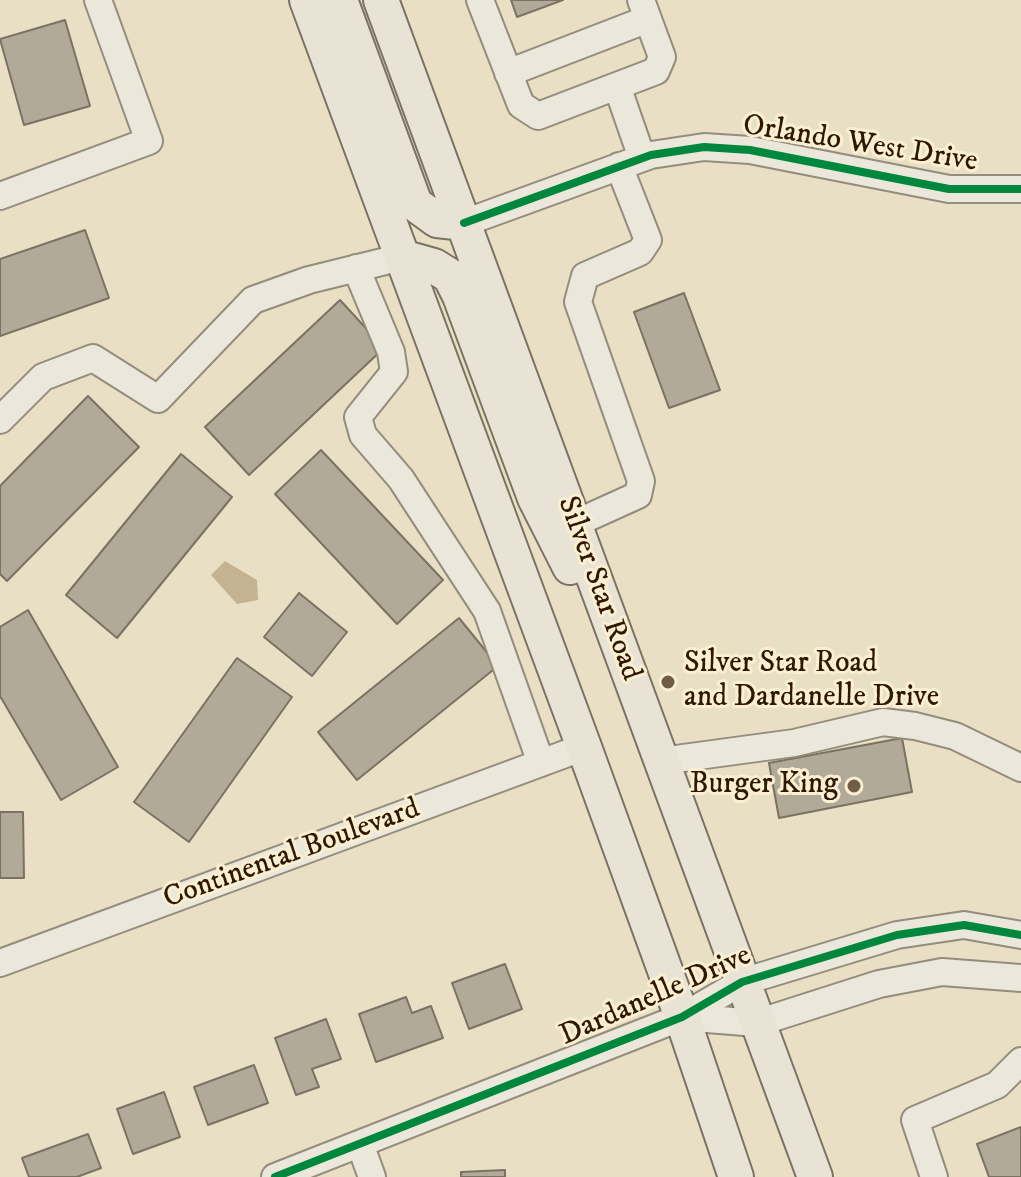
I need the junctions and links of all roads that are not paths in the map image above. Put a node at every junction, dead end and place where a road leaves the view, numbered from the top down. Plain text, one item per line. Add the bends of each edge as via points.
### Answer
1 (98, 0) edge
2 (307, 0) edge
3 (340, 0) edge
4 (381, 0) edge
5 (480, 0) edge
6 (645, 9) edge
7 (508, 73) junction
8 (617, 86) junction
9 (630, 162) junction
10 (1021, 189) edge
11 (0, 196) edge
12 (464, 223) junction
13 (402, 257) junction
14 (356, 268) junction
15 (0, 420) edge
16 (574, 524) junction
17 (645, 718) junction
18 (584, 747) junction
19 (661, 761) junction
20 (541, 763) junction
21 (1021, 768) edge
22 (1021, 935) edge
23 (0, 963) edge
24 (1021, 978) edge
25 (742, 982) junction
26 (682, 1017) junction
27 (757, 1023) junction
28 (1021, 1061) edge
29 (360, 1144) junction
30 (275, 1177) edge
31 (372, 1177) edge
32 (736, 1177) edge
33 (815, 1177) edge
34 (934, 1177) edge

1 - 11 street via 149,141
2 - 13 main road
3 - 12 main road via 415,204 437,220
4 - 12 main road, Silver Star Road
5 - 7 street
6 - 7 street
6 - 8 street via 662,57 656,71
7 - 8 street via 521,105 538,116
8 - 9 street
9 - 10 street, Orlando West Drive via 704,147 750,150 949,189
9 - 12 street, Orlando West Drive
9 - 16 street via 648,240 640,252 585,276 578,302 641,481 638,495
12 - 16 main road, Silver Star Road
13 - 14 street
13 - 17 main road via 450,276 535,498
13 - 18 main road
14 - 15 street via 253,300 158,399 93,358 43,377
14 - 20 street via 391,352 394,372 358,417 363,435 401,479 487,611
16 - 17 main road, Silver Star Road
17 - 19 main road, Silver Star Road
18 - 20 street, Continental Boulevard
18 - 26 main road
19 - 21 street via 794,743 883,722 955,736
19 - 25 main road, Silver Star Road
20 - 23 street, Continental Boulevard
22 - 25 street, Dardanelle Drive via 964,925 897,935
24 - 27 street, Dardanelle Drive via 942,972 879,984
25 - 26 street, Dardanelle Drive
25 - 27 main road, Silver Star Road
26 - 27 street, Dardanelle Drive
26 - 29 street, Dardanelle Drive
26 - 32 main road
27 - 33 main road, Silver Star Road
28 - 34 street via 997,1085 915,1120
29 - 30 street, Dardanelle Drive
29 - 31 street

